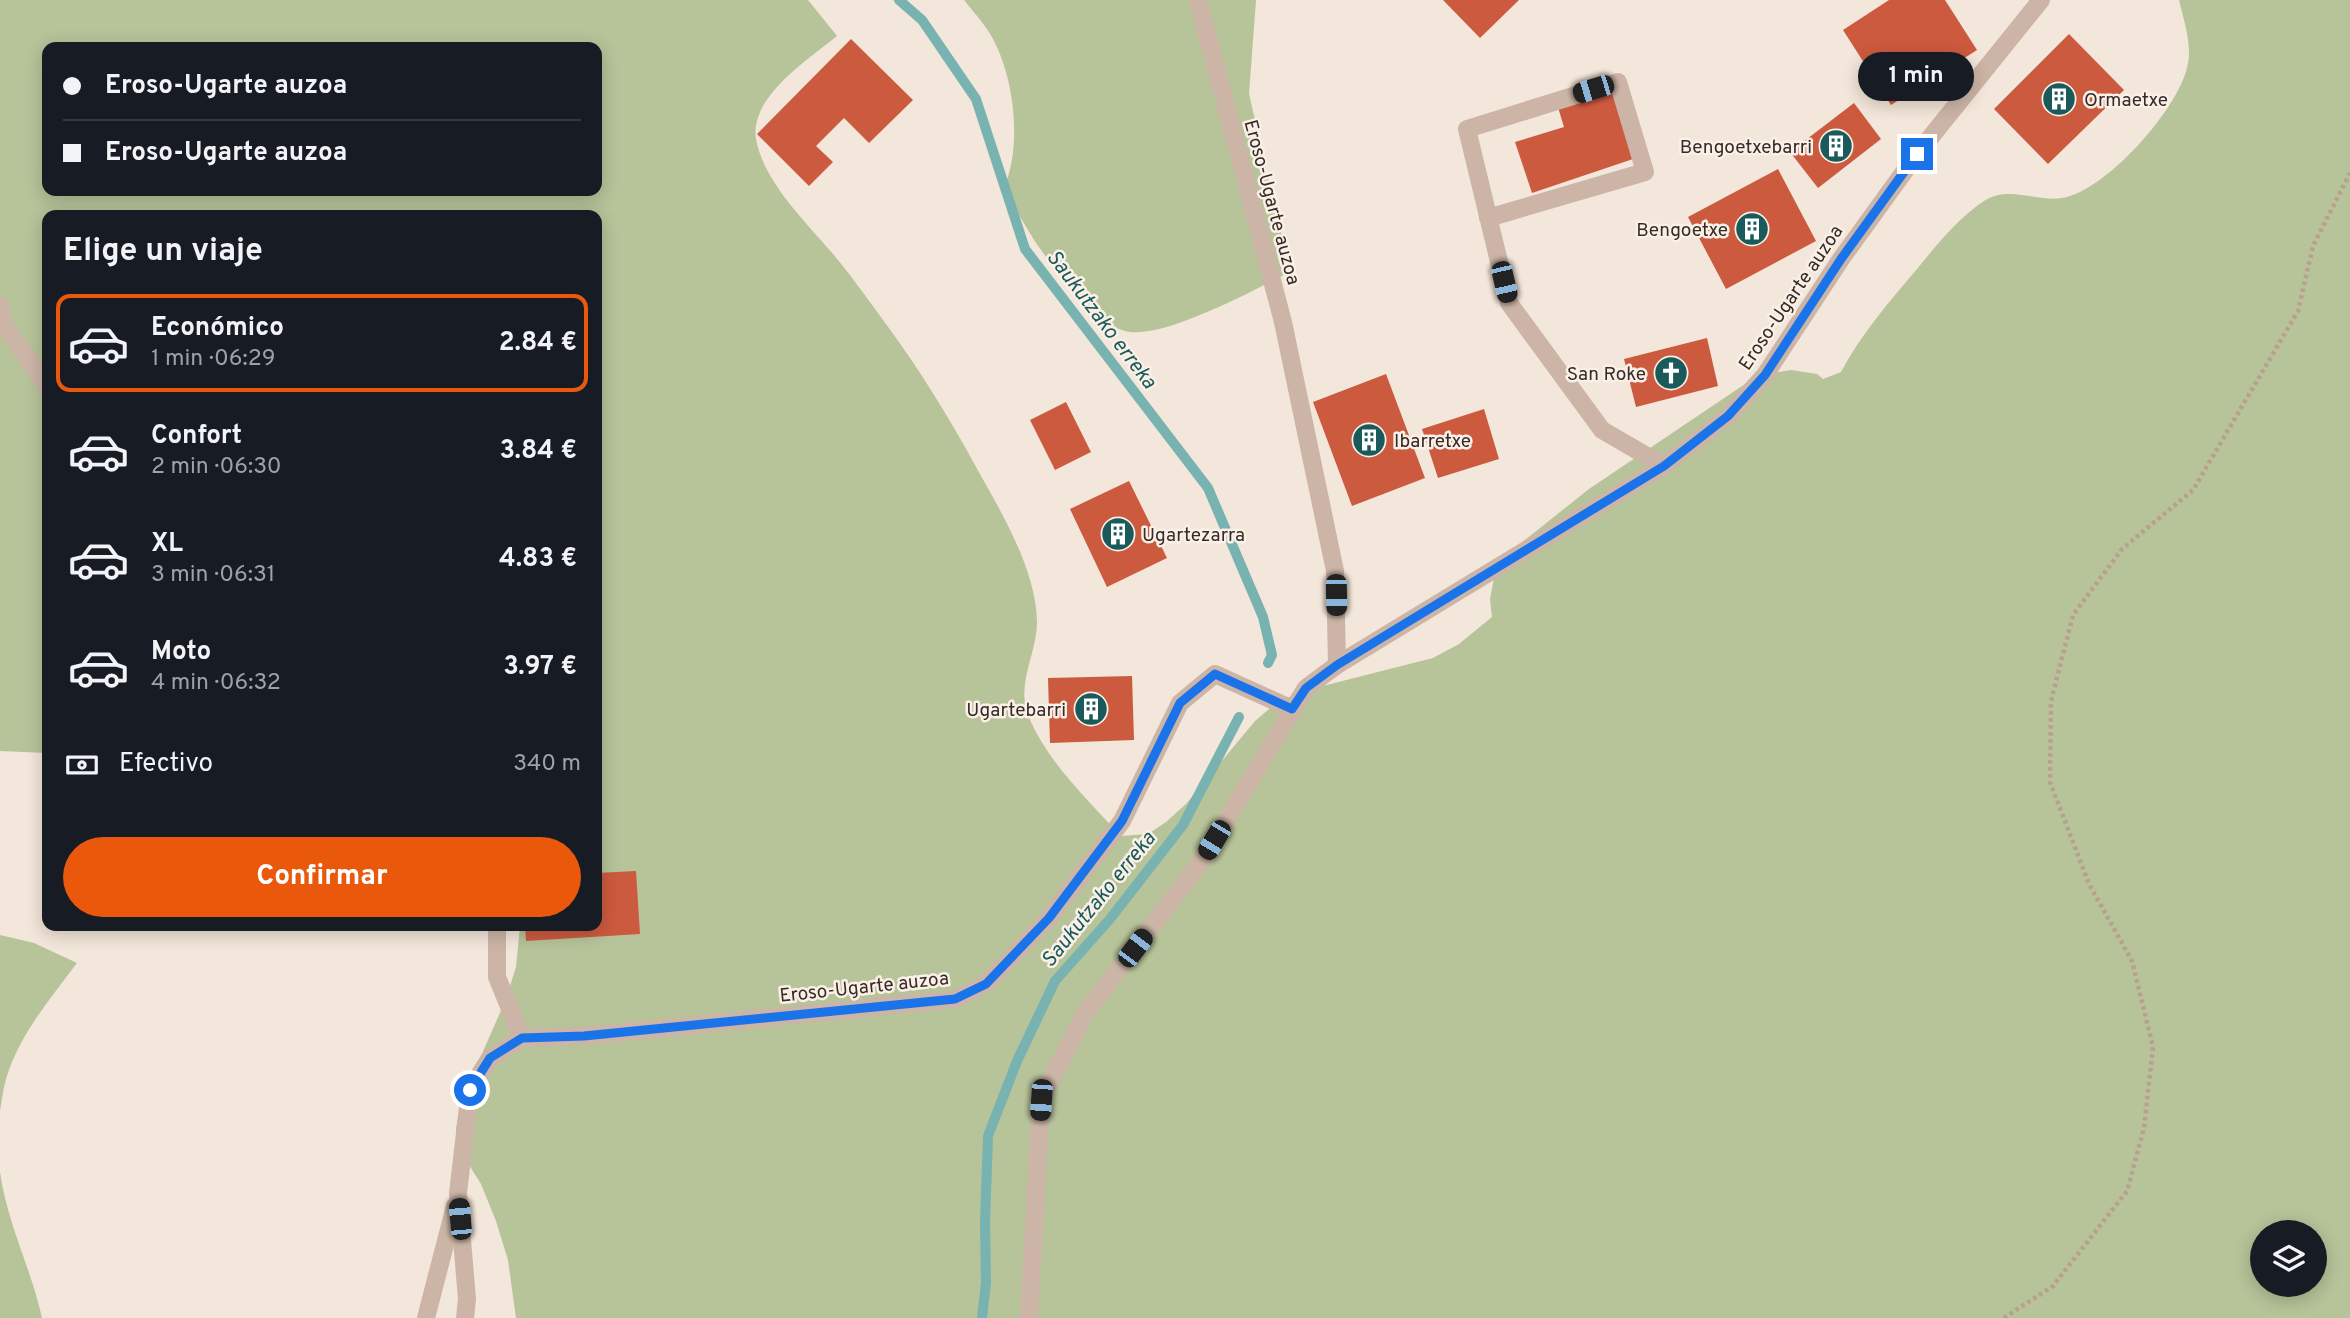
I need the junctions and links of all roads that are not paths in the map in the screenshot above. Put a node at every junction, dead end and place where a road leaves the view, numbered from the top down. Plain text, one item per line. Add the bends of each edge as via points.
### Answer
1 (1198, 0) edge
2 (2041, 0) edge
3 (1488, 218) junction
4 (0, 306) edge
5 (42, 380) edge
6 (1664, 466) junction
7 (1337, 665) junction
8 (1292, 709) junction
9 (497, 931) edge
10 (522, 1038) junction
11 (458, 1193) junction
12 (426, 1318) edge
13 (465, 1318) edge
14 (1028, 1318) edge

1 - 7 street, Eroso-Ugarte auzoa via 1283,322 1330,545
2 - 6 street, Eroso-Ugarte auzoa via 1917,154 1765,375 1728,416
3 - 3 street via 1467,128 1618,82 1645,172
3 - 6 street via 1509,303 1602,430
4 - 5 street via 4,323
6 - 7 street, Eroso-Ugarte auzoa
7 - 8 street, Eroso-Ugarte auzoa via 1306,688
8 - 10 street, Eroso-Ugarte auzoa via 1215,674 1180,703 1122,821 1049,918 986,984 955,999 584,1036
8 - 14 street, Eroso-Ugarte auzoa via 1201,862 1085,1013 1041,1100
9 - 10 street via 497,977
10 - 11 street via 490,1058 470,1090
11 - 12 street
11 - 13 street

